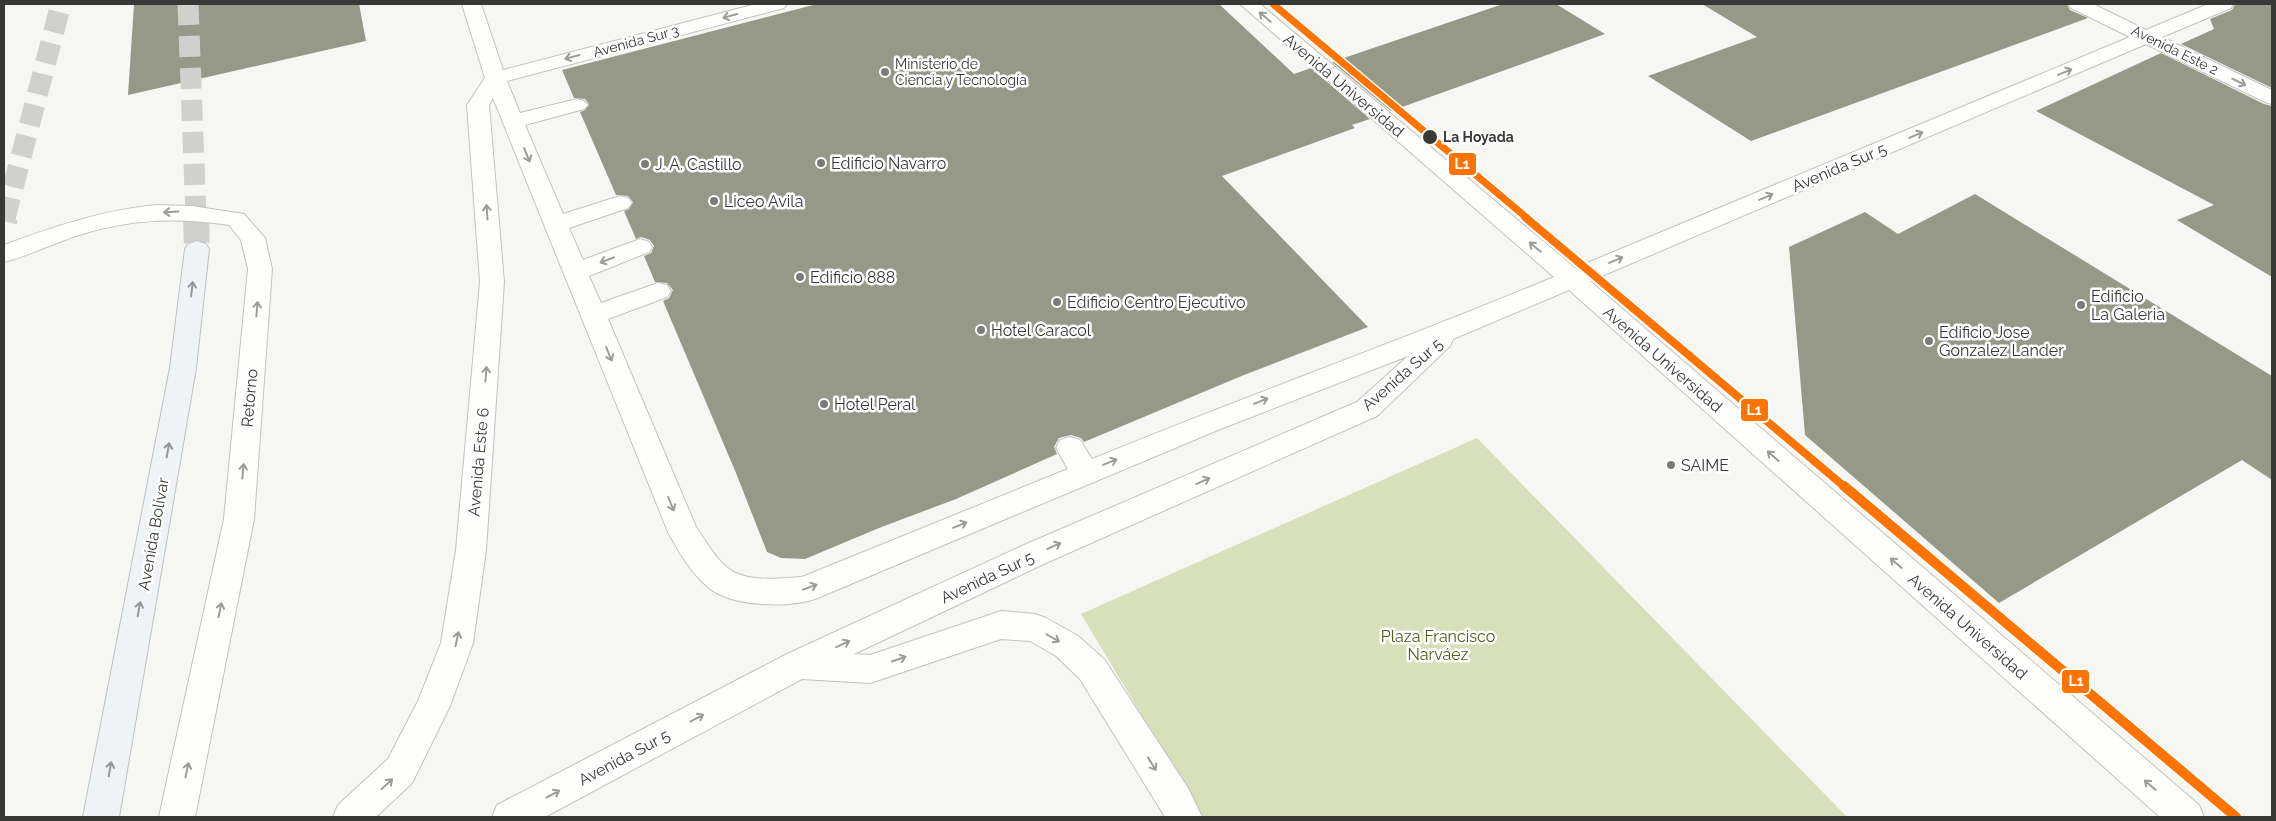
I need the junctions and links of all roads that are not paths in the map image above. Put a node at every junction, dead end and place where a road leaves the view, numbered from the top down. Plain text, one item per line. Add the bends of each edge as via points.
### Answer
1 (471, 4) edge
2 (1249, 4) edge
3 (2078, 4) edge
4 (2224, 4) edge
5 (784, 6) edge
6 (2148, 37) junction
7 (495, 78) junction
8 (2272, 98) edge
9 (577, 105) dead end
10 (513, 122) junction
11 (620, 203) dead end
12 (555, 225) junction
13 (640, 248) dead end
14 (197, 249) tunnel mouth
15 (4, 254) edge
16 (575, 272) junction
17 (1571, 280) junction
18 (658, 290) dead end
19 (593, 315) junction
20 (1453, 330) junction
21 (1070, 448) dead end
22 (1085, 472) junction
23 (799, 664) junction
24 (101, 817) edge
25 (177, 817) edge
26 (351, 817) edge
27 (510, 817) edge
28 (1184, 817) edge
29 (2186, 817) edge

1 - 7 street
17 -> 2 street, Avenida Universidad
3 - 6 street, Avenida Este 2
4 - 6 street, Avenida Sur 5
5 -> 7 street, Avenida Sur 3
6 -> 8 street, Avenida Este 2
17 -> 6 street, Avenida Sur 5
7 - 10 street
26 -> 7 street, Avenida Este 6 via 400,771 433,706 457,643 471,550 492,282 478,105
9 - 10 street
10 -> 12 street
11 - 12 street
12 - 16 street
13 -> 16 street
24 -> 14 main road, Avenida Bolívar via 183,368
25 -> 15 street, Retorno via 239,519 260,269 253,238 236,218 177,212 122,216 59,232
16 - 19 street
17 - 20 street, Avenida Sur 5
29 -> 17 street, Avenida Universidad
18 - 19 street
19 -> 22 street, Avenida Sur 5 via 683,532 725,582 762,592 804,590
22 -> 20 street, Avenida Sur 5 via 1328,375
23 -> 20 street, Avenida Sur 5 via 1044,550 1367,409
21 - 22 street
27 -> 23 street, Avenida Sur 5
23 -> 28 street via 870,669 1001,625 1035,628 1067,646 1092,668

